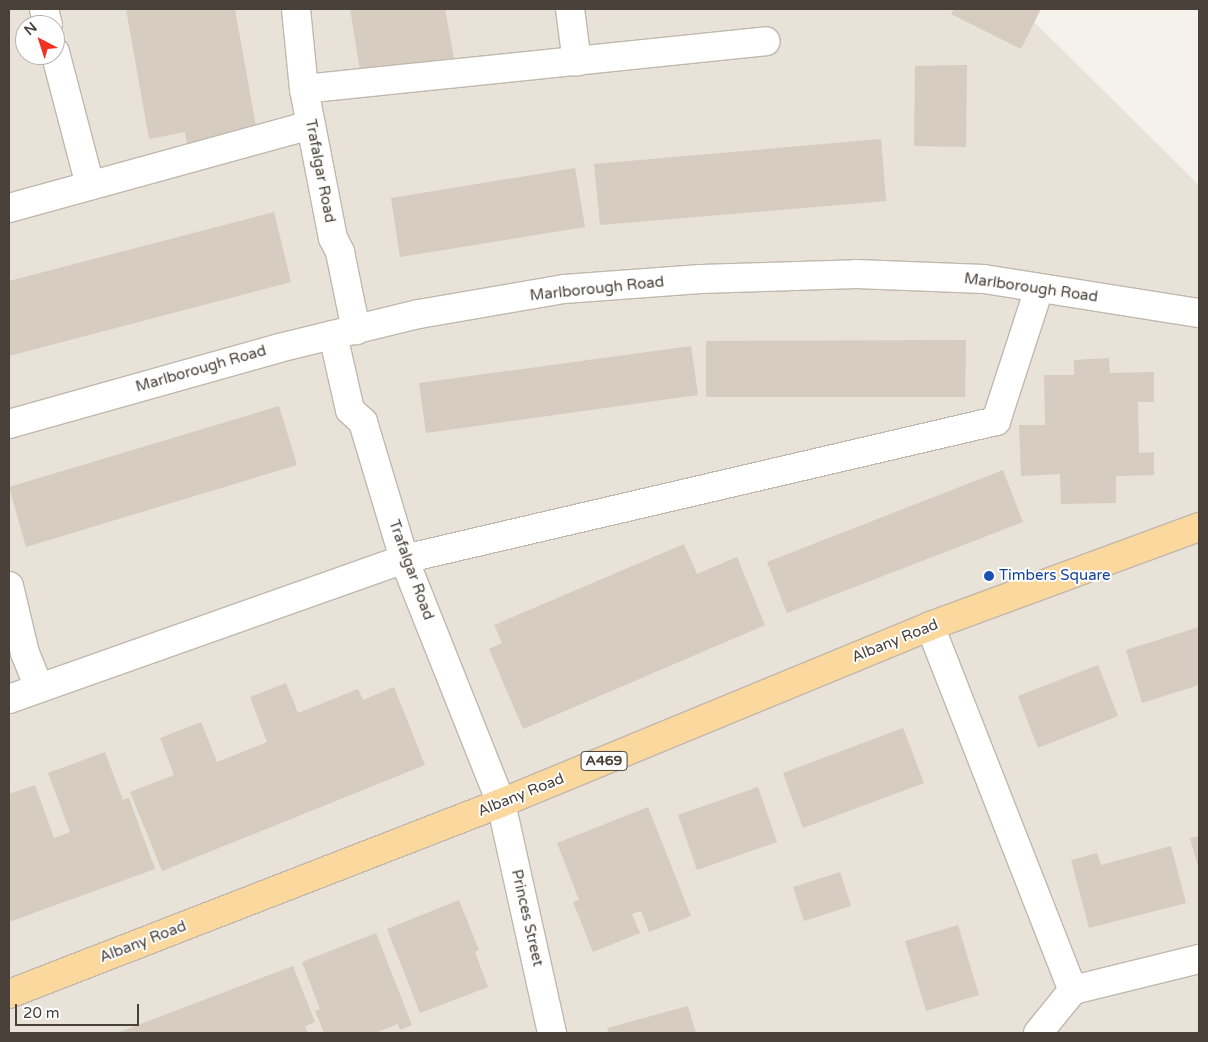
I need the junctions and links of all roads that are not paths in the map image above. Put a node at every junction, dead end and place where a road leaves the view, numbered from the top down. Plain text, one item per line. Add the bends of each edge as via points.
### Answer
1 (296, 9) edge
2 (570, 9) edge
3 (766, 41) dead end
4 (578, 62) junction
5 (58, 65) edge
6 (304, 89) junction
7 (311, 125) junction
8 (90, 186) junction
9 (9, 208) edge
10 (1039, 288) junction
11 (1199, 313) edge
12 (345, 333) junction
13 (9, 424) edge
14 (1199, 527) edge
15 (404, 559) junction
16 (9, 586) edge
17 (930, 626) junction
18 (39, 688) junction
19 (9, 699) edge
20 (501, 803) junction
21 (1199, 959) edge
22 (1073, 990) junction
23 (9, 994) edge
24 (552, 1033) edge
25 (1038, 1033) edge

1 - 6 street, Trafalgar Road
2 - 4 street
3 - 4 street
4 - 6 street
5 - 8 street
6 - 7 street, Trafalgar Road
7 - 8 street
7 - 12 street, Trafalgar Road via 332,238 340,252
8 - 9 street
10 - 11 street, Marlborough Road
10 - 12 street, Marlborough Road via 984,279 856,274 701,279 564,290 419,314
10 - 15 street via 996,421
12 - 13 street, Marlborough Road
12 - 15 street, Trafalgar Road via 350,410 363,422
14 - 17 main road, Albany Road / A469
15 - 18 street
15 - 20 street, Trafalgar Road
16 - 18 street via 25,653
17 - 20 main road, Albany Road / A469
17 - 22 street
18 - 19 street
20 - 23 main road, Albany Road / A469
20 - 24 street, Princes Street
21 - 22 street
22 - 25 street

